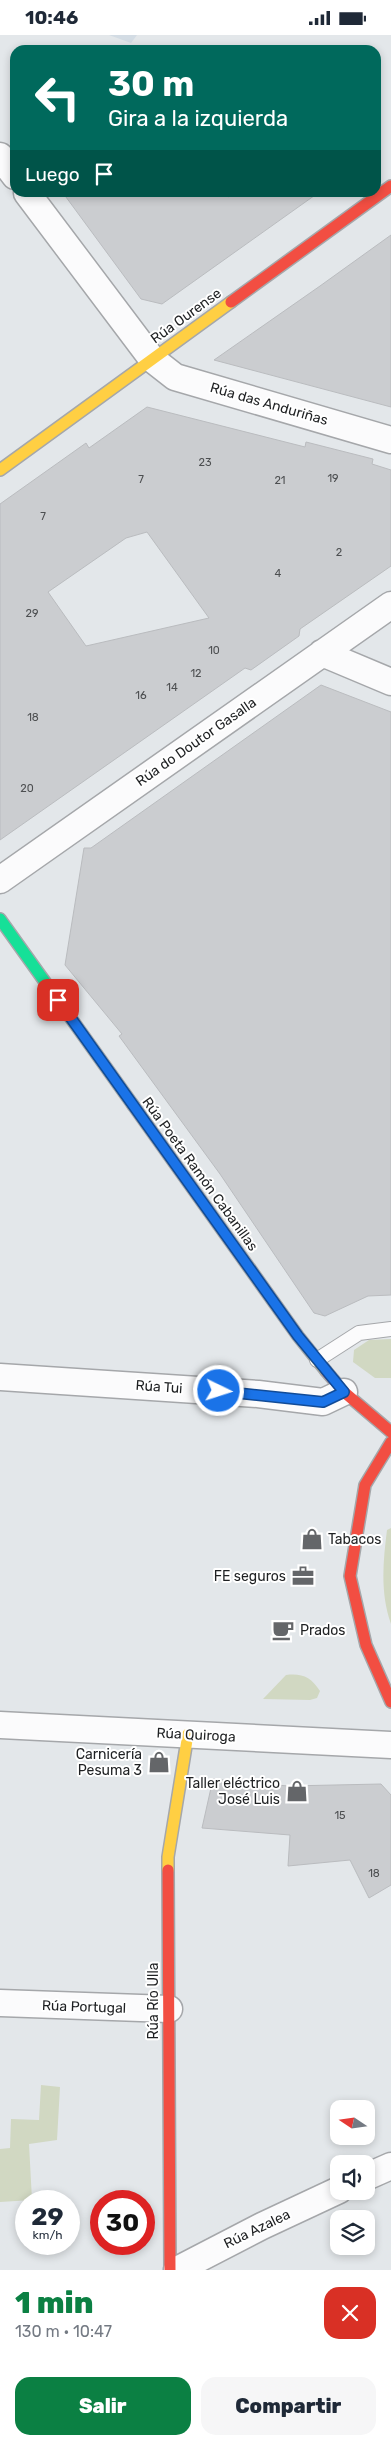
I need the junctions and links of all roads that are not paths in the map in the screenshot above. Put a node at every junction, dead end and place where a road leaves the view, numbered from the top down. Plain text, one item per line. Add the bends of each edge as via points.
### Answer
1 (0, 156) edge
2 (10, 169) edge
3 (30, 197) edge
4 (376, 197) edge
5 (152, 359) junction
6 (391, 440) edge
7 (0, 470) edge
8 (391, 605) edge
9 (322, 653) junction
10 (391, 682) edge
11 (0, 880) edge
12 (0, 919) edge
13 (391, 1329) edge
14 (317, 1360) junction
15 (0, 1377) edge
16 (344, 1392) junction
17 (391, 1432) edge
18 (391, 1442) edge
19 (391, 1702) edge
20 (0, 1725) edge
21 (188, 1735) junction
22 (391, 1745) edge
23 (0, 2003) edge
24 (169, 2009) junction
25 (391, 2166) edge
26 (375, 2173) edge
27 (330, 2194) edge
28 (170, 2270) edge
29 (176, 2270) edge

1 - 2 street
3 - 5 street, Rúa das Anduriñas
4 - 5 street, Rúa Ourense
5 - 6 street, Rúa das Anduriñas via 175,377
5 - 7 street, Rúa Ourense
8 - 9 street, Rúa do Doutor Gasalla
9 - 10 street
9 - 11 street, Rúa do Doutor Gasalla
12 - 14 street, Rúa Poeta Ramón Cabanillas
13 - 14 lane via 359,1333
14 - 16 street, Rúa Poeta Ramón Cabanillas
15 - 16 street, Rúa Tui via 258,1394 323,1402
16 - 17 street, Rúa Poeta Ramón Cabanillas
18 - 19 street via 365,1485 350,1576 366,1645
20 - 21 street, Rúa Quiroga
21 - 22 street, Rúa Quiroga
21 - 24 street, Rúa Río Ulla via 168,1857
23 - 24 street, Rúa Portugal
24 - 28 street, Rúa Río Ulla
25 - 26 street
27 - 29 street, Rúa Azalea

